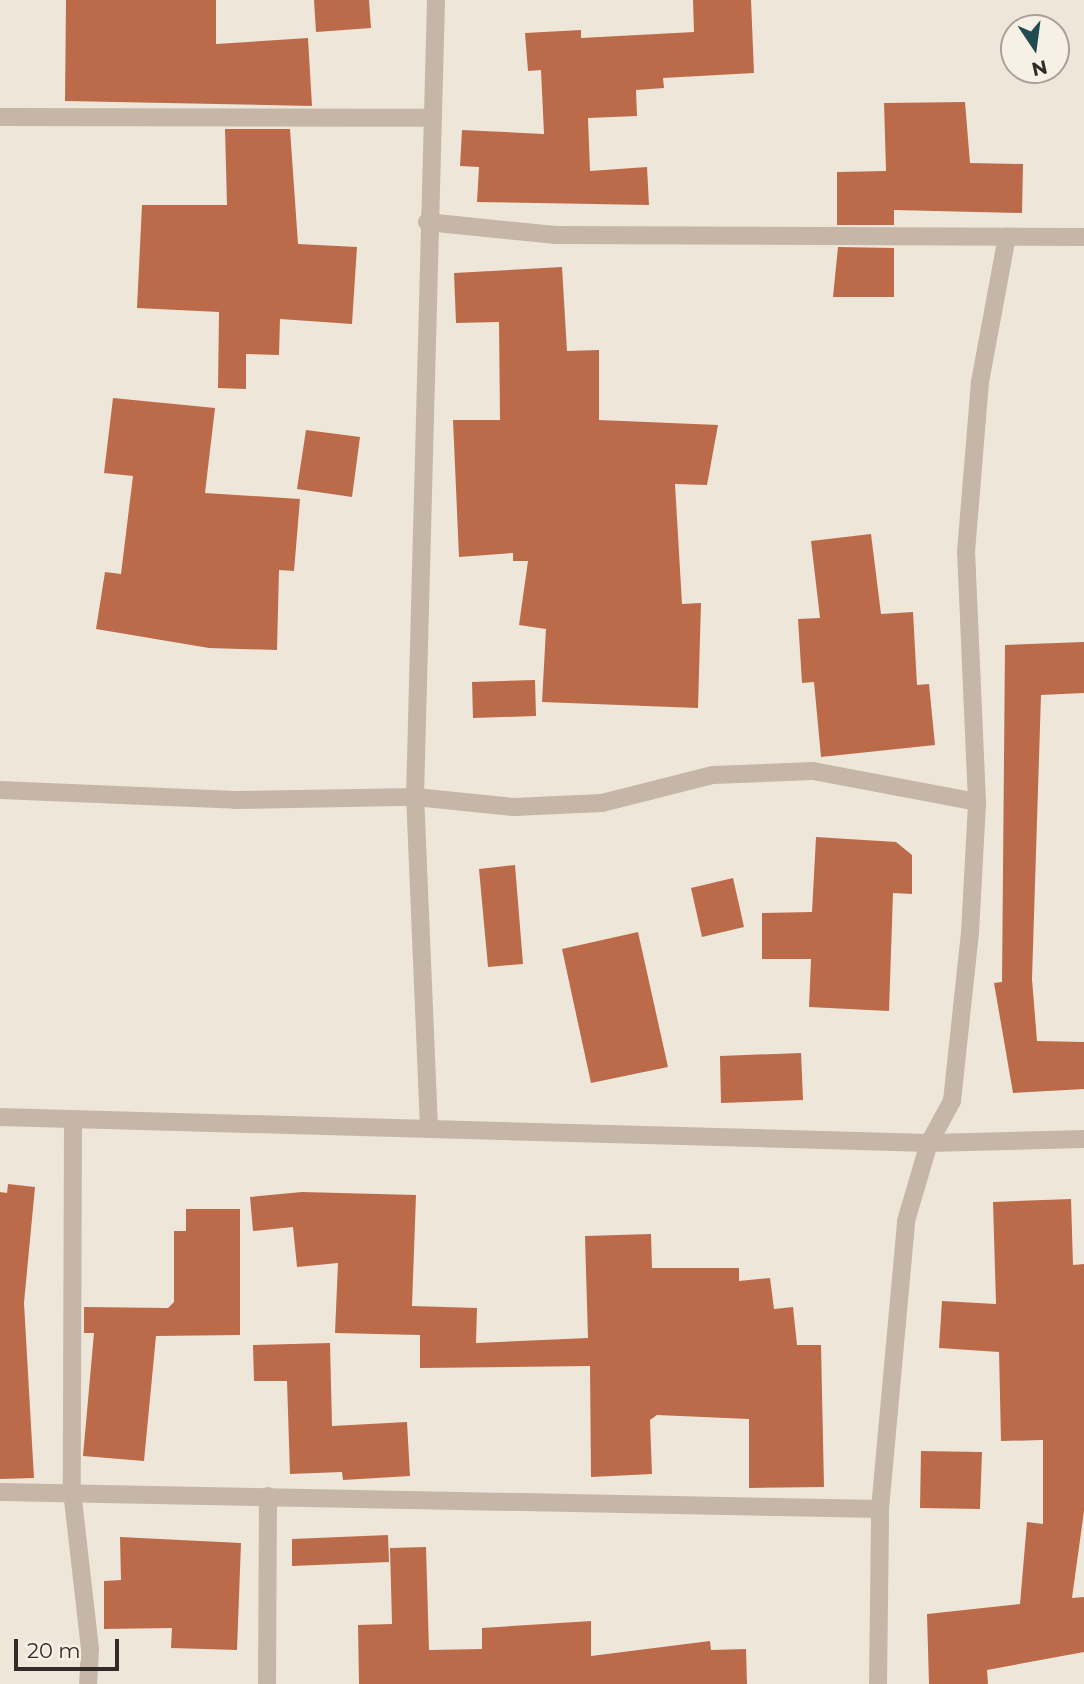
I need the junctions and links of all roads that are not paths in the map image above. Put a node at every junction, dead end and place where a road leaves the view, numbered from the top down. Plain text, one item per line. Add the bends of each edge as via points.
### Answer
1 (436, 0) edge
2 (0, 117) edge
3 (431, 118) junction
4 (427, 222) junction
5 (1007, 236) junction
6 (1084, 237) edge
7 (0, 790) edge
8 (415, 797) junction
9 (977, 802) junction
10 (0, 1117) edge
11 (73, 1121) junction
12 (429, 1128) junction
13 (1084, 1139) edge
14 (929, 1143) junction
15 (72, 1491) junction
16 (0, 1492) edge
17 (268, 1496) junction
18 (880, 1509) junction
19 (88, 1684) edge
20 (267, 1684) edge
21 (878, 1684) edge

1 - 3 street
2 - 3 street
3 - 4 street
4 - 5 street via 582,236
4 - 8 street
5 - 6 street
5 - 9 street via 980,382 965,552
7 - 8 street via 236,800
8 - 9 street via 514,807 602,803 713,775 813,771
8 - 12 street
9 - 14 street via 952,1101
10 - 11 street
11 - 12 street
11 - 15 street
12 - 14 street
13 - 14 street
14 - 18 street via 906,1221
15 - 16 street
15 - 17 street
15 - 19 street via 90,1648
17 - 18 street
17 - 20 street
18 - 21 street

